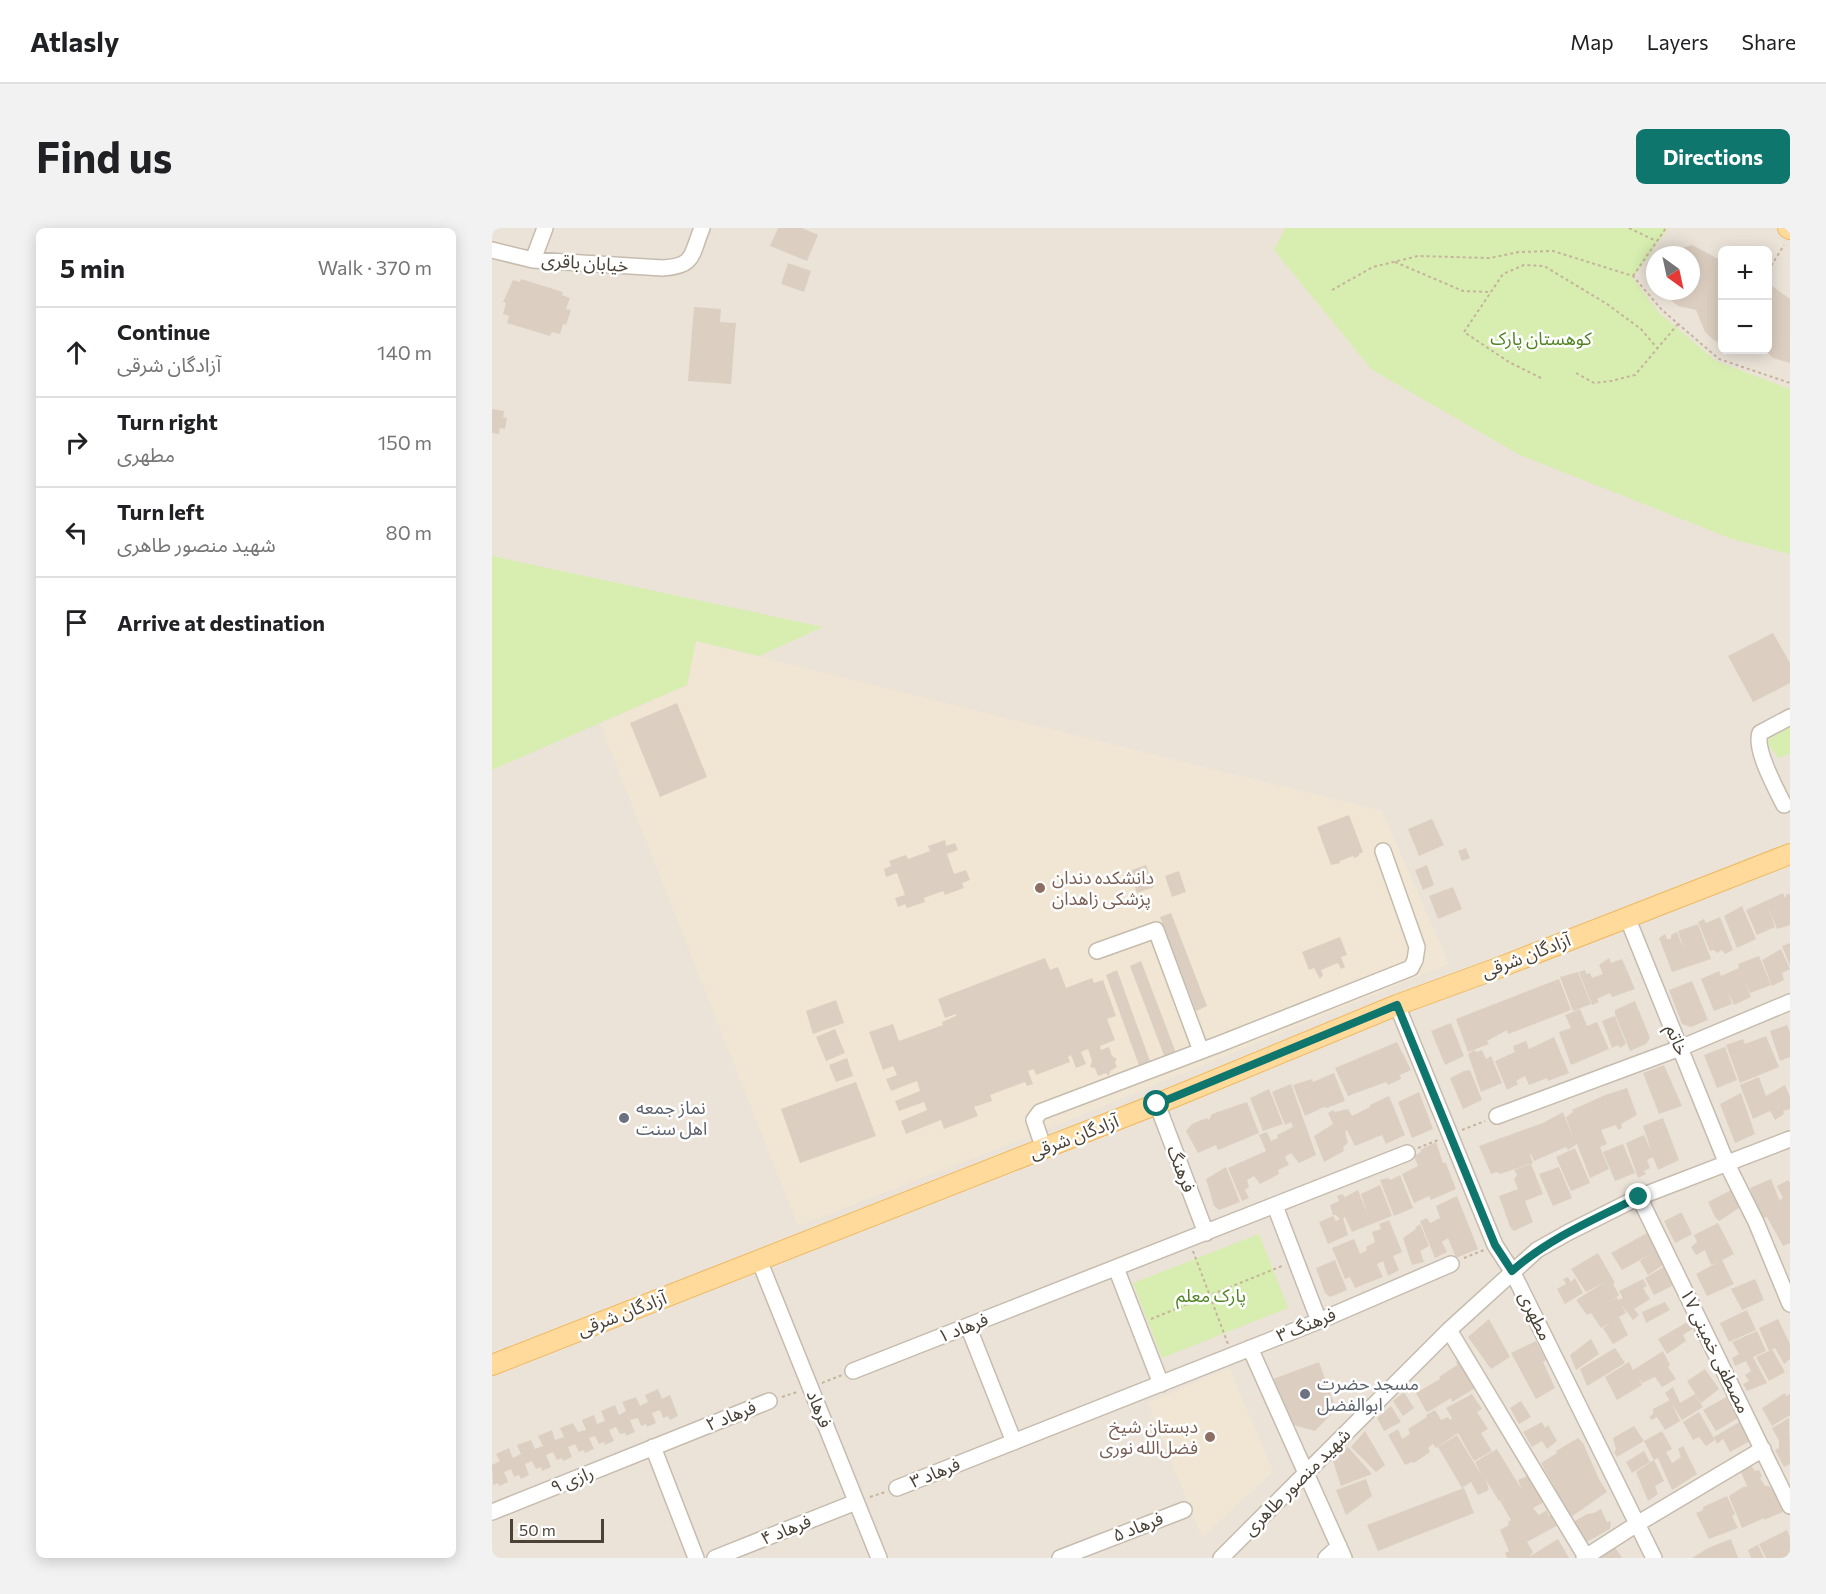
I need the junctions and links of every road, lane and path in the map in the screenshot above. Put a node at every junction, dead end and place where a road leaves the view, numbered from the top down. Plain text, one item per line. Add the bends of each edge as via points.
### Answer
1 (545, 228) edge
2 (702, 228) edge
3 (1629, 228) edge
4 (1666, 228) edge
5 (1787, 234) edge
6 (1657, 241) junction
7 (492, 250) edge
8 (533, 260) junction
9 (1395, 262) junction
10 (1772, 262) edge
11 (1633, 276) junction
12 (1332, 290) dead end
13 (1492, 292) junction
14 (1678, 324) junction
15 (1657, 348) junction
16 (1576, 373) dead end
17 (1542, 378) dead end
18 (1790, 383) edge
19 (1790, 717) edge
20 (1784, 805) dead end
21 (1383, 851) dead end
22 (1790, 854) edge
23 (1628, 917) junction
24 (1097, 951) dead end
25 (1790, 1002) edge
26 (1397, 1005) junction
27 (1680, 1048) junction
28 (1201, 1051) junction
29 (1157, 1104) junction
30 (1497, 1116) dead end
31 (1790, 1139) edge
32 (1044, 1149) junction
33 (1407, 1153) dead end
34 (1726, 1164) junction
35 (1639, 1197) junction
36 (1275, 1206) junction
37 (1206, 1233) junction
38 (1189, 1240) junction
39 (1495, 1245) junction
40 (759, 1260) junction
41 (1296, 1260) junction
42 (1451, 1264) joint
43 (1116, 1268) junction
44 (1512, 1271) junction
45 (1210, 1295) junction
46 (1790, 1304) edge
47 (1319, 1321) junction
48 (1138, 1324) junction
49 (968, 1326) junction
50 (1449, 1330) junction
51 (1250, 1348) junction
52 (1232, 1355) junction
53 (492, 1365) edge
54 (853, 1371) joint
55 (1161, 1384) junction
56 (810, 1388) junction
57 (769, 1401) joint
58 (1014, 1442) junction
59 (653, 1448) junction
60 (1763, 1449) junction
61 (1307, 1473) junction
62 (897, 1488) joint
63 (1789, 1499) edge
64 (856, 1502) junction
65 (1184, 1510) dead end
66 (492, 1512) edge
67 (1637, 1524) junction
68 (1342, 1552) edge
69 (1085, 1553) edge
70 (1585, 1557) edge
71 (696, 1558) edge
72 (715, 1558) edge
73 (879, 1558) edge
74 (1060, 1558) edge
75 (1221, 1558) edge
76 (1326, 1558) edge
77 (1654, 1558) edge

1 - 8 street
2 - 8 street, خیابان باقری via 690,259 680,267
3 - 6 path
4 - 6 path
5 - 10 path
6 - 11 path
7 - 8 street, خیابان باقری
9 - 11 path via 1418,256 1490,258 1553,251
9 - 12 path via 1373,267
9 - 13 path via 1462,291
11 - 14 path
13 - 15 path via 1503,274 1524,265 1544,266 1607,304 1641,329
13 - 17 path via 1464,332
14 - 15 path
14 - 18 path via 1719,359
15 - 16 path via 1635,375 1594,383
19 - 20 street via 1760,733 1757,740
21 - 28 street via 1417,947 1410,968
22 - 23 main road, آزادگان شرقی
23 - 26 main road, آزادگان شرقی
23 - 27 street, خاتم
24 - 28 street via 1156,930
25 - 27 street
26 - 29 main road, آزادگان شرقی
26 - 39 street, مطهری
27 - 30 street
27 - 34 street, خاتم
28 - 32 street via 1040,1112 1034,1120
29 - 32 main road, آزادگان شرقی
29 - 37 street, فرهنگ
31 - 34 street, شهید منصور طاهری
32 - 40 main road, آزادگان شرقی
33 - 36 street, فرهاد ۱
34 - 35 street, شهید منصور طاهری
34 - 46 street, خاتم via 1756,1222
35 - 44 street, شهید منصور طاهری via 1545,1245
35 - 60 street, مصطفی خمینی ۱۷
36 - 37 street, فرهاد ۱
36 - 41 street
37 - 38 street, فرهاد ۱
38 - 43 street, فرهاد ۱
38 - 45 path
39 - 42 path
39 - 44 street, مطهری
40 - 53 main road, آزادگان شرقی
40 - 56 street, فرهاد
41 - 45 path
41 - 47 street
42 - 47 street, فرهنگ ۳
43 - 48 street
43 - 49 street, فرهاد ۱
44 - 50 street, شهید منصور طاهری
44 - 67 street, مطهری
45 - 48 path
45 - 52 path
47 - 51 street, فرهنگ ۳
48 - 55 street
49 - 54 street, فرهاد ۱
49 - 58 street
50 - 61 street, شهید منصور طاهری
50 - 70 street
51 - 52 street, فرهنگ ۳
51 - 61 street
52 - 55 street, فرهنگ ۳
54 - 56 path
55 - 58 street, فرهاد ۳
56 - 57 path, فرهاد ۲
56 - 64 street, فرهاد
57 - 59 street, فرهاد ۲
58 - 62 street, فرهاد ۳
59 - 66 street, رازی ۹
59 - 71 street
60 - 63 street, مصطفی خمینی ۱۷
60 - 67 street
61 - 68 street
61 - 75 street, شهید منصور طاهری
62 - 64 path, فرهاد ۳
64 - 72 street, فرهاد ۴
64 - 73 street, فرهاد
65 - 69 street, فرهاد ۵
67 - 70 street
67 - 77 street, مطهری
68 - 76 street
69 - 74 street, فرهاد ۵

